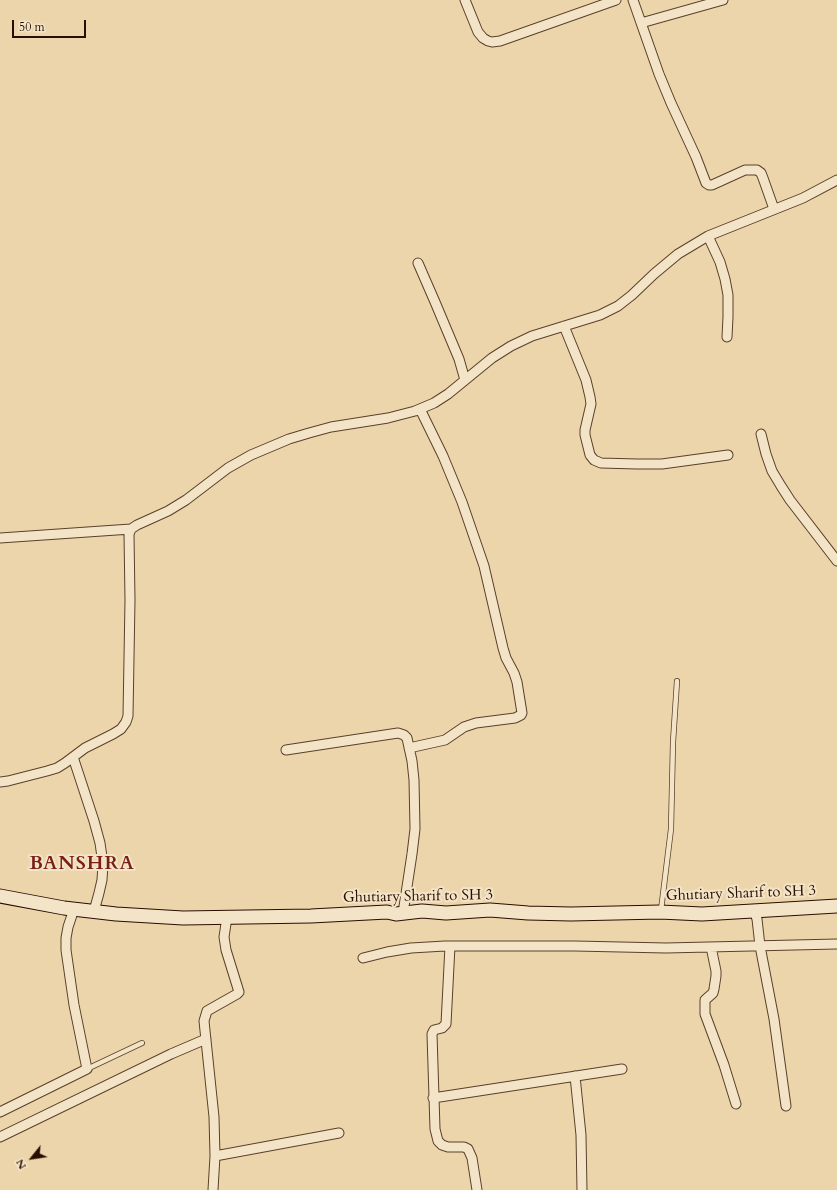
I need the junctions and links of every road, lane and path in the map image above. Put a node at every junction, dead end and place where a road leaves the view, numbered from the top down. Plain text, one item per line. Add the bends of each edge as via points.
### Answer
1 (466, 0) edge
2 (616, 0) edge
3 (633, 0) edge
4 (722, 0) edge
5 (641, 23) junction
6 (837, 180) edge
7 (774, 209) junction
8 (708, 236) junction
9 (418, 264) dead end
10 (564, 326) junction
11 (727, 337) dead end
12 (466, 380) junction
13 (420, 409) junction
14 (761, 434) dead end
15 (728, 455) dead end
16 (131, 529) junction
17 (0, 538) edge
18 (837, 561) edge
19 (678, 681) dead end
20 (410, 748) junction
21 (286, 750) dead end
22 (73, 758) junction
23 (0, 782) edge
24 (0, 896) edge
25 (837, 906) edge
26 (74, 909) junction
27 (94, 911) junction
28 (660, 912) junction
29 (403, 913) junction
30 (755, 915) junction
31 (227, 917) junction
32 (760, 942) junction
33 (837, 944) edge
34 (450, 946) junction
35 (711, 947) junction
36 (364, 958) dead end
37 (206, 1039) junction
38 (142, 1042) dead end
39 (87, 1069) junction
40 (622, 1069) dead end
41 (575, 1076) junction
42 (433, 1098) junction
43 (736, 1104) dead end
44 (786, 1106) dead end
45 (0, 1112) edge
46 (339, 1134) dead end
47 (0, 1137) edge
48 (215, 1156) junction
49 (213, 1190) edge
50 (477, 1190) edge
51 (582, 1190) edge

1 - 2 street via 478,32 492,42
3 - 5 street
4 - 5 street
5 - 7 street via 671,103 706,183 712,185 745,170 757,170 761,173
6 - 7 street via 803,198
7 - 8 street
8 - 10 street via 678,254 618,306 600,315
8 - 11 street via 725,279 728,302
9 - 12 street
10 - 12 street via 511,346
10 - 15 street via 586,380 590,397 585,435 594,460 662,464
12 - 13 street
13 - 16 street via 388,418 323,429 289,439 228,468 186,500
13 - 20 street via 462,502 484,566 505,653 517,682 522,713 515,718 476,723 464,727 445,740
14 - 18 street via 772,471 790,500
16 - 17 street
16 - 22 street via 128,716 120,729 85,748
19 - 28 lane via 673,742 671,829
20 - 21 street via 407,738 398,734
20 - 29 street via 414,780 415,829
22 - 23 street via 47,771
22 - 27 street via 94,821 103,864 100,893
24 - 26 main road, Ghutiary Sharif to SH 3
25 - 30 main road, Ghutiary Sharif to SH 3
26 - 27 main road, Ghutiary Sharif to SH 3
26 - 39 street via 68,927 66,950
27 - 31 main road, Ghutiary Sharif to SH 3 via 183,918
28 - 29 main road, Ghutiary Sharif to SH 3 via 571,914 490,910
28 - 30 main road, Ghutiary Sharif to SH 3
29 - 31 main road, Ghutiary Sharif to SH 3
30 - 32 street
31 - 37 street via 224,937 226,950 239,992 207,1011
32 - 33 street
32 - 35 street
32 - 44 street
34 - 35 street
34 - 36 street via 411,948
34 - 42 street via 446,1024 434,1030 432,1034
35 - 43 street via 716,976 713,993 705,1000 705,1014
37 - 47 street
37 - 48 street
38 - 39 lane
39 - 45 street
40 - 41 street
41 - 42 street
41 - 51 street via 581,1135
42 - 50 street via 438,1141 448,1147 468,1149
46 - 48 street
48 - 49 street

